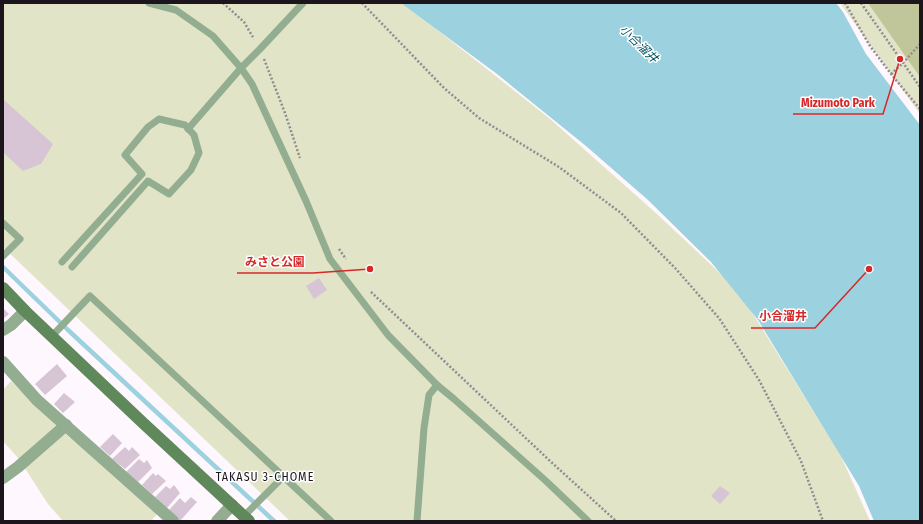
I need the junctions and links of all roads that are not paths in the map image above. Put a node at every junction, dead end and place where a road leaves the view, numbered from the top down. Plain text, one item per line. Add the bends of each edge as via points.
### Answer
1 (149, 3) edge
2 (303, 3) edge
3 (241, 68) junction
4 (188, 128) junction
5 (3, 222) edge
6 (3, 256) edge
7 (62, 262) dead end
8 (72, 267) dead end
9 (3, 288) edge
10 (25, 310) junction
11 (3, 330) edge
12 (52, 336) junction
13 (3, 362) edge
14 (437, 385) junction
15 (66, 425) junction
16 (284, 476) junction
17 (3, 478) edge
18 (232, 505) junction
19 (246, 518) edge
20 (173, 521) edge
21 (217, 521) edge
22 (331, 521) edge
23 (417, 521) edge
24 (588, 521) edge

1 - 3 lane via 176,10 213,36
2 - 3 lane
3 - 4 lane
3 - 14 lane via 252,84 330,259 388,336
4 - 7 lane via 159,118 148,127 125,155 142,174
4 - 8 lane via 194,136 199,153 191,170 168,194 148,181
5 - 6 lane via 20,239
9 - 10 street
10 - 11 street
10 - 12 street
12 - 16 lane via 90,296
12 - 18 street
13 - 15 street via 37,400
14 - 23 lane via 429,395 424,428
14 - 24 lane
15 - 17 street
15 - 20 street
16 - 19 lane
16 - 22 lane
18 - 19 street
18 - 21 street

